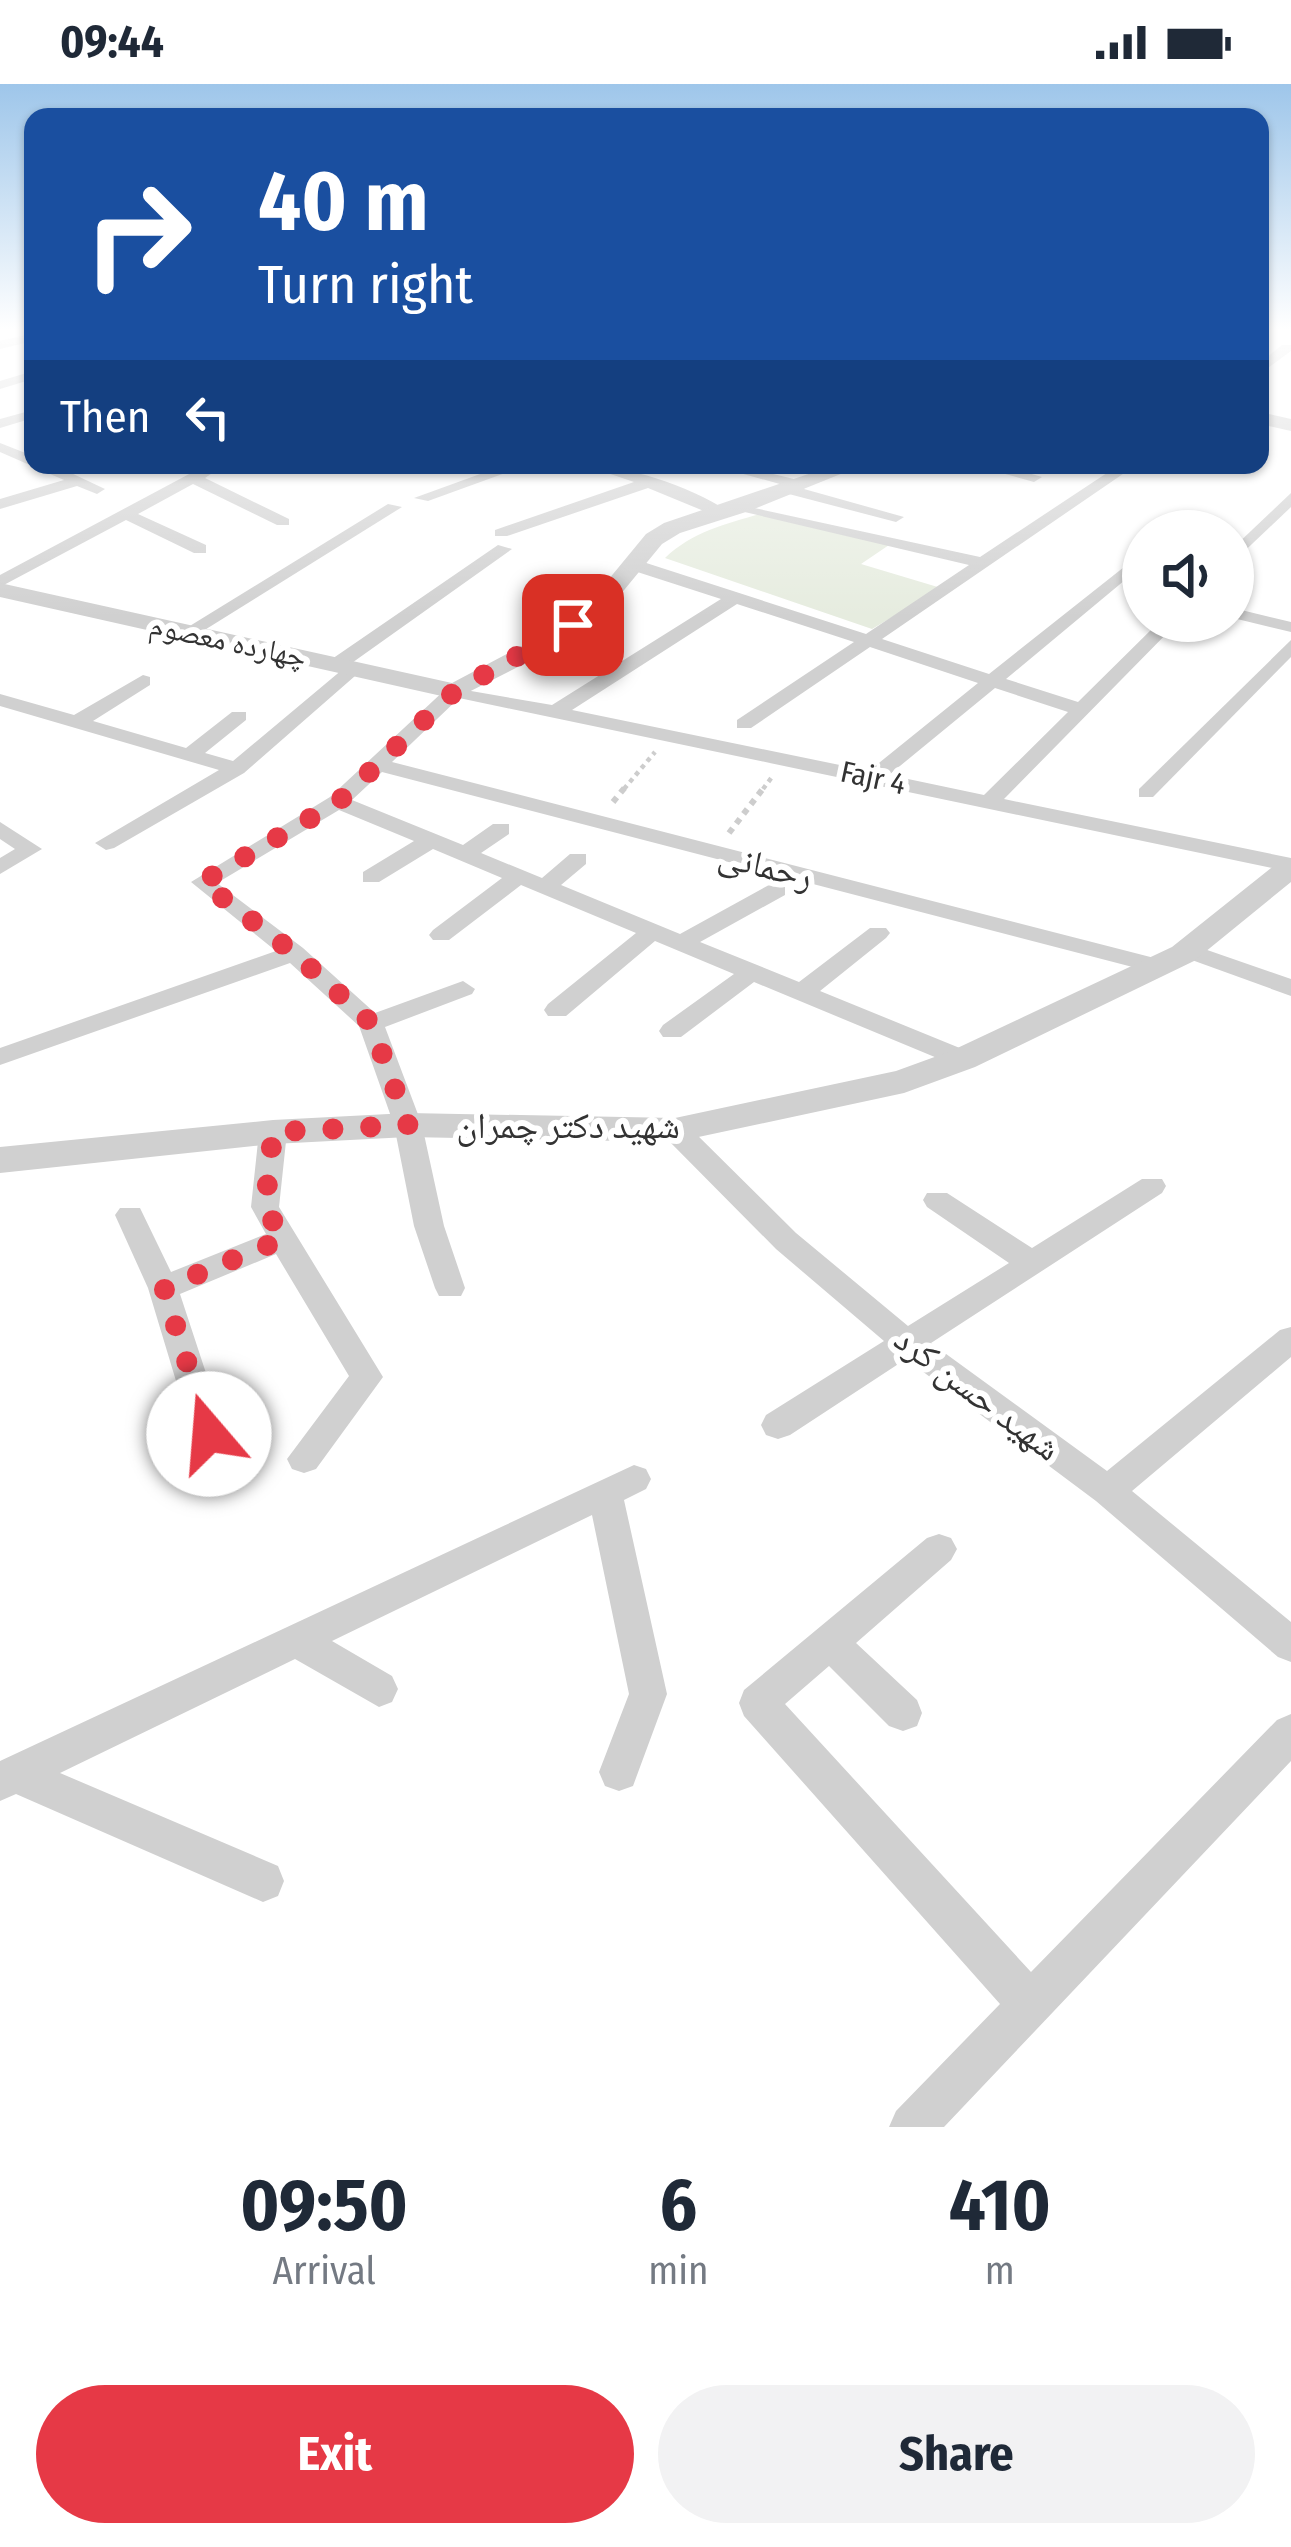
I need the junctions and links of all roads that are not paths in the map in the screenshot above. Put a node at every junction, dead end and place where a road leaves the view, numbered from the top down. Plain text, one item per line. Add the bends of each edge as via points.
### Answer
1 (61, 474) edge
2 (200, 474) edge
3 (493, 474) edge
4 (622, 474) edge
5 (748, 474) edge
6 (830, 474) edge
7 (1020, 474) edge
8 (1116, 474) edge
9 (1034, 477) dead end
10 (193, 478) junction
11 (77, 481) junction
12 (650, 482) junction
13 (795, 488) junction
14 (97, 489) dead end
15 (422, 498) dead end
16 (916, 503) dead end
17 (0, 504) edge
18 (1288, 504) edge
19 (394, 507) dead end
20 (732, 510) junction
21 (126, 514) junction
22 (896, 517) junction
23 (283, 522) dead end
24 (867, 537) junction
25 (1254, 537) edge
26 (200, 549) dead end
27 (983, 563) junction
28 (631, 564) junction
29 (1122, 574) edge
30 (0, 586) edge
31 (735, 598) junction
32 (1254, 618) edge
33 (1291, 627) edge
34 (189, 632) junction
35 (868, 640) junction
36 (1149, 642) edge
37 (1291, 646) edge
38 (345, 667) junction
39 (143, 681) dead end
40 (993, 681) junction
41 (455, 691) junction
42 (0, 700) edge
43 (1082, 710) junction
44 (555, 712) junction
45 (239, 716) dead end
46 (77, 722) junction
47 (743, 724) dead end
48 (190, 755) junction
49 (375, 764) junction
50 (237, 769) junction
51 (873, 778) junction
52 (1146, 793) dead end
53 (338, 802) junction
54 (989, 802) junction
55 (0, 829) edge
56 (501, 829) dead end
57 (432, 840) junction
58 (106, 843) dead end
59 (466, 854) junction
60 (578, 859) dead end
61 (0, 867) edge
62 (1287, 874) edge
63 (519, 876) junction
64 (371, 877) dead end
65 (545, 887) junction
66 (777, 890) dead end
67 (653, 931) junction
68 (878, 933) dead end
69 (441, 935) dead end
70 (681, 943) junction
71 (294, 953) junction
72 (1172, 958) junction
73 (752, 972) junction
74 (1291, 988) edge
75 (464, 989) dead end
76 (801, 992) junction
77 (557, 1010) dead end
78 (371, 1023) junction
79 (672, 1031) dead end
80 (0, 1057) edge
81 (963, 1060) junction
82 (408, 1125) junction
83 (674, 1130) junction
84 (273, 1132) junction
85 (0, 1160) edge
86 (1152, 1186) dead end
87 (937, 1200) dead end
88 (130, 1215) dead end
89 (283, 1239) junction
90 (1032, 1263) junction
91 (164, 1288) junction
92 (450, 1288) dead end
93 (1291, 1339) edge
94 (905, 1341) junction
95 (778, 1425) dead end
96 (209, 1434) dead end
97 (304, 1459) dead end
98 (1108, 1491) junction
99 (939, 1549) dead end
100 (301, 1642) junction
101 (830, 1642) junction
102 (1291, 1645) edge
103 (379, 1689) dead end
104 (903, 1713) dead end
105 (1291, 1733) edge
106 (619, 1772) dead end
107 (8, 1778) edge
108 (263, 1881) dead end
109 (1030, 2004) junction
110 (912, 2127) edge

1 - 11 street
2 - 10 street
3 - 15 street
4 - 12 street
5 - 13 street
6 - 13 street
7 - 9 street
8 - 27 street
10 - 21 street
10 - 23 street
11 - 14 street
11 - 17 street
12 - 20 street
12 - 38 street via 502,541
13 - 20 street
13 - 22 street
16 - 22 street
18 - 25 street
19 - 34 street
20 - 24 street
20 - 28 street via 672,528
21 - 26 street
21 - 30 street
22 - 24 street
24 - 27 street
27 - 35 street
28 - 31 street
28 - 41 street via 598,608
29 - 40 street
30 - 34 street, چهارده معصوم
31 - 35 street
31 - 44 street
32 - 33 street
34 - 38 street, چهارده معصوم
35 - 40 street
35 - 47 street
36 - 43 street
37 - 52 street
38 - 41 street, چهارده معصوم
38 - 50 street
39 - 46 street
40 - 43 street
40 - 51 street
41 - 44 street, Fajr 4
41 - 49 street
42 - 46 street
43 - 54 street
44 - 51 street, Fajr 4
45 - 48 street
46 - 48 street
48 - 50 street
49 - 53 street
49 - 72 street, رحمانی
50 - 58 street
51 - 54 street, Fajr 4
53 - 57 street
53 - 71 street via 202,882
54 - 62 street, Fajr 4
55 - 61 street via 31,849
56 - 59 street
57 - 59 street
57 - 64 street
59 - 63 street
60 - 65 street
62 - 72 street, شهید دکتر چمران
63 - 65 street
63 - 69 street
65 - 67 street
66 - 70 street
67 - 70 street
67 - 77 street
68 - 76 street
70 - 73 street
71 - 78 street
71 - 80 street
72 - 74 street, رحمانی
72 - 81 street, شهید دکتر چمران
73 - 76 street
73 - 79 street
75 - 78 street
76 - 81 street
78 - 82 street
81 - 83 street, شهید دکتر چمران via 904,1081
82 - 83 street, شهید دکتر چمران
82 - 84 street, شهید دکتر چمران
82 - 92 street
83 - 94 street, شهید حسن کرد via 786,1241
84 - 85 street, شهید دکتر چمران
84 - 89 street via 265,1207
86 - 90 street
87 - 90 street
88 - 91 street
89 - 91 street
89 - 97 street via 367,1377
90 - 94 street
91 - 96 street
93 - 98 street
94 - 95 street
94 - 98 street, شهید حسن کرد
98 - 102 street, شهید حسن کرد
99 - 101 street
100 - 103 street
100 - 106 street via 620,1486 648,1694
100 - 107 street
101 - 104 street
101 - 109 street via 758,1703
105 - 109 street
107 - 108 street
109 - 110 street

